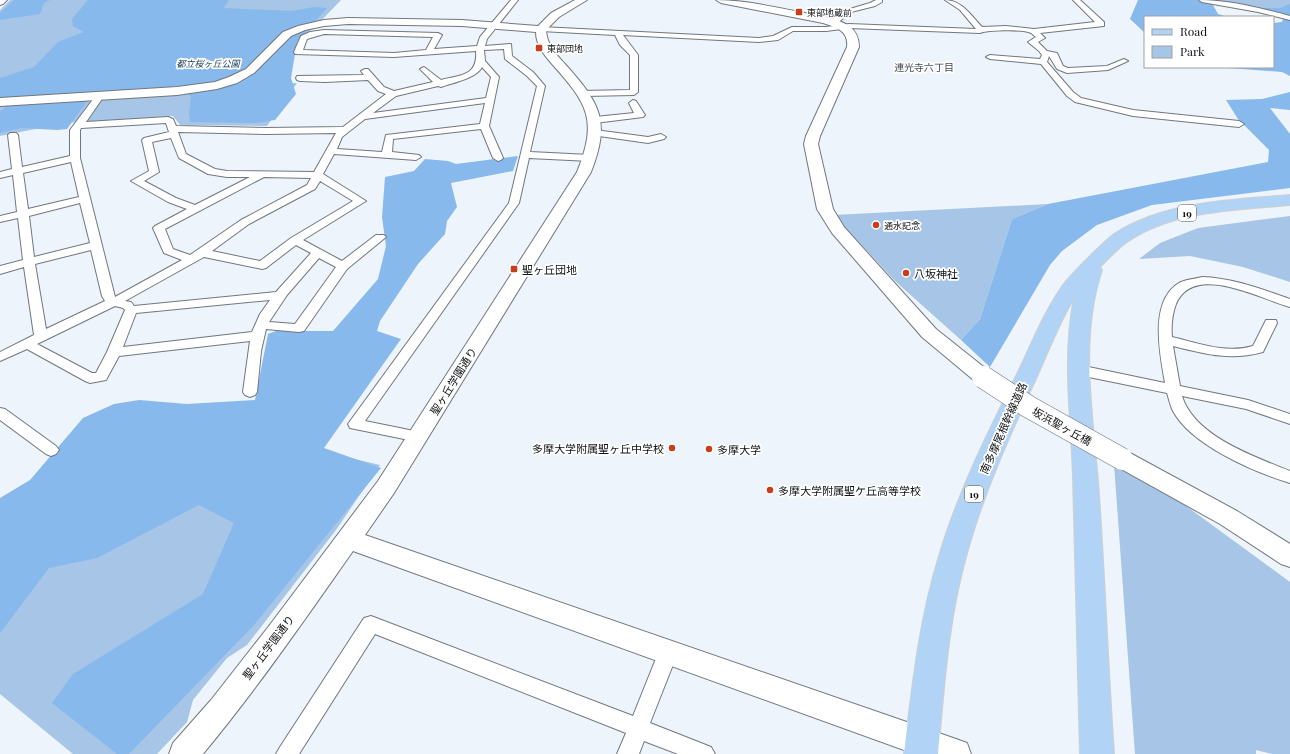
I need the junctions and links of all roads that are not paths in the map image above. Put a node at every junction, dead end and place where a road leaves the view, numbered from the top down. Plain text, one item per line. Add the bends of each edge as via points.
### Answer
1 (515, 0) edge
2 (582, 0) edge
3 (721, 0) edge
4 (879, 0) edge
5 (948, 0) edge
6 (1076, 0) edge
7 (1202, 0) edge
8 (1290, 18) edge
9 (406, 22) junction
10 (495, 25) junction
11 (837, 25) junction
12 (541, 29) junction
13 (980, 29) junction
14 (1034, 31) junction
15 (617, 32) junction
16 (398, 34) junction
17 (480, 48) junction
18 (429, 52) junction
19 (990, 57) dead end
20 (1045, 58) junction
21 (1124, 61) dead end
22 (481, 62) junction
23 (363, 69) dead end
24 (424, 69) dead end
25 (370, 77) junction
26 (300, 78) dead end
27 (441, 84) junction
28 (584, 93) junction
29 (393, 94) junction
30 (100, 96) junction
31 (489, 100) junction
32 (0, 102) edge
33 (632, 103) dead end
34 (361, 117) junction
35 (1239, 124) dead end
36 (78, 125) junction
37 (484, 126) junction
38 (595, 126) junction
39 (344, 130) junction
40 (174, 132) junction
41 (13, 135) dead end
42 (661, 137) dead end
43 (331, 151) junction
44 (387, 155) junction
45 (525, 155) junction
46 (74, 158) junction
47 (416, 158) dead end
48 (498, 158) dead end
49 (590, 158) junction
50 (18, 171) junction
51 (262, 174) junction
52 (0, 175) edge
53 (317, 175) junction
54 (85, 199) junction
55 (1290, 200) edge
56 (195, 209) junction
57 (23, 214) junction
58 (0, 219) edge
59 (380, 237) dead end
60 (295, 240) junction
61 (95, 245) junction
62 (202, 253) junction
63 (317, 253) junction
64 (190, 259) junction
65 (1097, 260) junction
66 (29, 262) junction
67 (343, 266) junction
68 (0, 270) edge
69 (280, 295) junction
70 (112, 302) junction
71 (1290, 303) edge
72 (131, 310) junction
73 (1271, 323) dead end
74 (259, 330) junction
75 (41, 336) junction
76 (1166, 340) junction
77 (27, 344) junction
78 (114, 352) junction
79 (0, 357) edge
80 (1079, 370) junction
81 (1173, 390) junction
82 (250, 392) dead end
83 (0, 413) edge
84 (1290, 418) edge
85 (419, 436) junction
86 (51, 450) dead end
87 (1290, 477) edge
88 (349, 539) junction
89 (1290, 557) edge
90 (668, 652) junction
91 (638, 728) junction
92 (922, 748) edge
93 (184, 754) edge
94 (287, 754) edge
95 (628, 754) edge
96 (704, 754) edge
97 (956, 754) edge
98 (1097, 754) edge

1 - 10 street
2 - 12 street via 555,15
3 - 11 street via 815,18
4 - 11 street via 876,4 844,13
5 - 13 street via 962,9
6 - 14 street via 1101,24
7 - 8 street
9 - 10 street
9 - 16 street
9 - 30 street via 348,21 313,25 287,34 250,71 225,82 191,90
10 - 12 street
10 - 17 street via 483,39
11 - 13 street via 977,32
11 - 15 street via 826,29 792,29 775,38 759,40
11 - 89 street, 坂浜聖ヶ丘橋, bridge via 852,35 853,47 811,144 824,209 838,230 929,333 983,377 1029,407 1238,523
12 - 15 street
12 - 28 street via 546,50
13 - 14 street
14 - 20 street via 1041,38 1032,42 1042,49
15 - 28 street via 634,55 634,92
16 - 18 street via 438,35
16 - 18 street via 318,33 304,38 298,52
17 - 18 street
17 - 22 street
17 - 45 street via 508,46 508,57 541,86
19 - 20 street
20 - 21 street via 1054,55 1060,67 1067,71 1108,68
20 - 35 street via 1070,94 1082,102 1140,114
22 - 27 street via 478,70 471,74
22 - 31 street via 495,77
23 - 25 street
24 - 27 street
25 - 26 street
25 - 29 street via 381,89
27 - 29 street
28 - 38 street
29 - 34 street
30 - 32 street
30 - 36 street
31 - 34 street
31 - 37 street
33 - 38 street via 640,115
34 - 39 street
36 - 40 street via 164,119 170,121
36 - 46 street via 74,136
37 - 44 street via 389,137
37 - 48 street
38 - 42 street via 648,140
38 - 49 street, 聖ヶ丘学園通り
39 - 40 street
39 - 43 street
40 - 51 street via 182,156 212,172
40 - 56 street via 147,140 154,172 136,181
41 - 50 street
43 - 44 street
43 - 53 street
44 - 47 street
45 - 49 street
45 - 85 street via 514,203 355,424
46 - 50 street
46 - 54 street
49 - 85 street, 聖ヶ丘学園通り via 584,172
50 - 52 street
50 - 57 street
51 - 53 street
51 - 56 street
53 - 60 street via 361,201
53 - 62 street via 311,187 245,222
54 - 57 street
54 - 61 street
55 - 65 main road, 南多摩尾根幹線道路 / 19 via 1218,207 1169,218 1123,237
56 - 64 street via 160,228 168,251
57 - 58 street
57 - 66 street
59 - 67 street
60 - 62 street via 262,265
60 - 63 street
61 - 66 street
61 - 70 street via 108,296
62 - 64 street
63 - 67 street
63 - 69 street
64 - 70 street via 138,290
65 - 80 main road, 南多摩尾根幹線道路 / 19 via 1083,295
65 - 92 main road, 南多摩尾根幹線道路 / 19 via 1068,292 1058,308 979,482 960,532 939,612
66 - 68 street
66 - 75 street
67 - 74 street via 299,328
69 - 72 street
69 - 74 street
70 - 72 street via 127,305
70 - 75 street
71 - 76 street via 1225,284 1201,281 1188,283 1178,290 1167,312
72 - 78 street
73 - 76 street via 1258,349 1245,354
74 - 78 street
74 - 82 street
75 - 77 street
76 - 81 street
77 - 78 street via 90,378 101,377
77 - 79 street
80 - 81 street
80 - 98 main road, 南多摩尾根幹線道路 / 19
81 - 84 street via 1248,405
81 - 87 street via 1180,410 1204,435 1237,455
83 - 86 street
85 - 88 street, 聖ヶ丘学園通り
88 - 90 street
88 - 93 street, 聖ヶ丘学園通り via 221,710
90 - 91 street
90 - 92 street
91 - 94 street via 371,624
91 - 95 street
91 - 96 street
92 - 97 street

